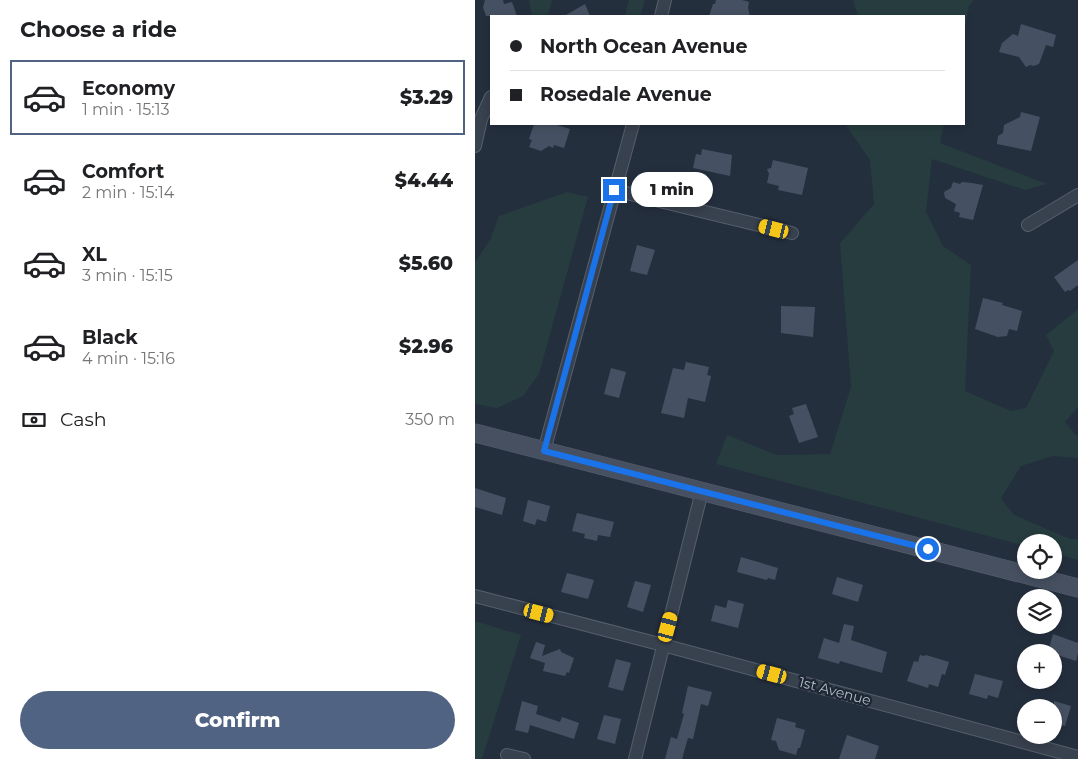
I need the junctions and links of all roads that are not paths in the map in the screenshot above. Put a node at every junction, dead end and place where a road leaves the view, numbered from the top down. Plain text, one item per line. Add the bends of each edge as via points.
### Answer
1 (665, 0) edge
2 (661, 15) edge
3 (490, 99) edge
4 (633, 125) edge
5 (475, 146) edge
6 (614, 190) junction
7 (1078, 195) edge
8 (1029, 225) dead end
9 (792, 233) dead end
10 (475, 433) edge
11 (544, 451) junction
12 (703, 491) junction
13 (1078, 588) edge
14 (475, 596) edge
15 (663, 645) junction
16 (507, 755) dead end
17 (1078, 757) edge
18 (524, 759) edge
19 (635, 759) edge

1 - 2 street
3 - 5 street via 481,119
4 - 6 street
6 - 9 street
6 - 11 street
7 - 8 street
10 - 11 main road
11 - 12 main road
12 - 13 main road
12 - 15 street
14 - 15 street, 1st Avenue
15 - 17 street, 1st Avenue
15 - 19 street
16 - 18 street

